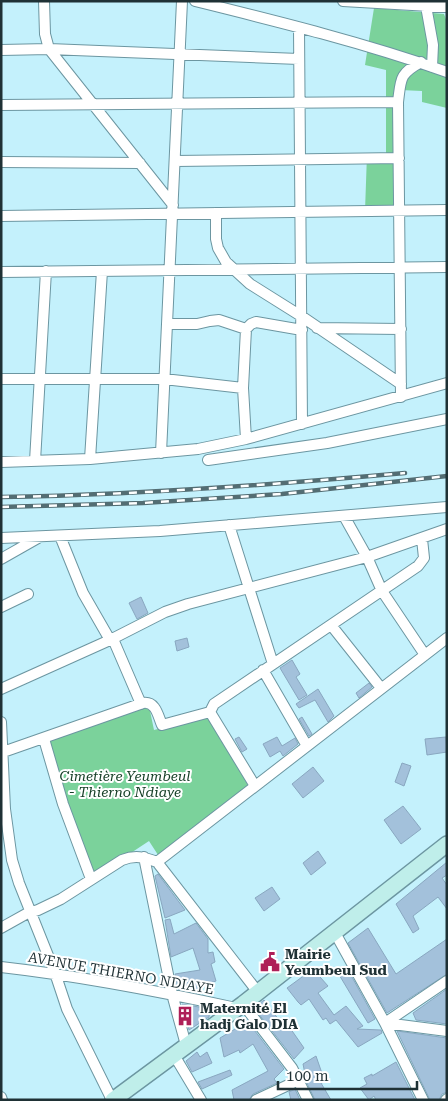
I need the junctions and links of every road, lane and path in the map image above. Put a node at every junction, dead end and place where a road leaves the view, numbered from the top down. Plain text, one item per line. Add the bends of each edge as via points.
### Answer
1 (44, 1) edge
2 (182, 1) edge
3 (195, 1) edge
4 (343, 1) edge
5 (233, 6) edge
6 (426, 6) junction
7 (447, 7) edge
8 (298, 28) junction
9 (49, 49) junction
10 (1, 50) edge
11 (180, 56) junction
12 (299, 60) junction
13 (421, 62) junction
14 (432, 67) junction
15 (447, 72) edge
16 (299, 102) junction
17 (398, 102) junction
18 (92, 104) junction
19 (177, 104) junction
20 (1, 105) edge
21 (399, 158) junction
22 (300, 159) junction
23 (175, 161) junction
24 (1, 162) edge
25 (140, 163) junction
26 (172, 209) junction
27 (399, 210) junction
28 (447, 210) edge
29 (300, 212) junction
30 (216, 213) junction
31 (1, 216) edge
32 (447, 267) edge
33 (301, 268) junction
34 (400, 268) junction
35 (233, 269) junction
36 (170, 270) junction
37 (46, 271) junction
38 (102, 271) junction
39 (1, 272) edge
40 (301, 316) junction
41 (167, 324) junction
42 (316, 328) junction
43 (246, 329) junction
44 (400, 329) junction
45 (302, 330) junction
46 (164, 378) junction
47 (1, 379) edge
48 (40, 379) junction
49 (96, 379) junction
50 (447, 383) edge
51 (401, 384) junction
52 (243, 388) junction
53 (401, 397) junction
54 (447, 419) edge
55 (302, 424) junction
56 (246, 439) junction
57 (161, 453) junction
58 (90, 459) junction
59 (208, 460) dead end
60 (36, 461) junction
61 (1, 462) edge
62 (447, 507) edge
63 (344, 516) junction
64 (229, 525) junction
65 (447, 529) edge
66 (41, 536) junction
67 (60, 536) junction
68 (1, 538) edge
69 (422, 539) junction
70 (367, 557) junction
71 (1, 559) edge
72 (249, 588) junction
73 (382, 591) junction
74 (28, 594) dead end
75 (1, 608) edge
76 (331, 625) junction
77 (447, 638) edge
78 (111, 640) junction
79 (425, 655) junction
80 (273, 664) junction
81 (263, 670) junction
82 (381, 688) junction
83 (1, 689) edge
84 (141, 704) junction
85 (210, 712) junction
86 (1, 722) edge
87 (44, 739) junction
88 (307, 746) junction
89 (3, 752) junction
90 (255, 786) junction
91 (3, 809) edge
92 (446, 846) edge
93 (144, 857) junction
94 (158, 862) junction
95 (91, 879) junction
96 (32, 913) junction
97 (1, 928) edge
98 (334, 932) junction
99 (1, 967) edge
100 (55, 973) junction
101 (447, 981) edge
102 (257, 991) junction
103 (172, 994) junction
104 (239, 1006) junction
105 (386, 1023) junction
106 (447, 1031) edge
107 (180, 1050) junction
108 (299, 1080) junction
109 (112, 1100) edge
110 (201, 1100) edge
111 (256, 1100) edge
112 (308, 1100) edge
113 (422, 1100) edge

1 - 9 street
2 - 11 street
3 - 5 street
4 - 6 street
5 - 8 street
6 - 7 street
6 - 14 street via 433,45
8 - 12 street
8 - 13 street
9 - 10 street
9 - 11 street
9 - 18 street
11 - 12 street
11 - 19 street
12 - 16 street
13 - 14 street
13 - 17 street via 402,77
14 - 15 street
16 - 17 street
16 - 19 street
16 - 22 street
17 - 21 street
18 - 19 street
18 - 20 street
18 - 25 street
19 - 23 street
21 - 22 street
21 - 27 street
22 - 23 street
22 - 29 street
23 - 26 street
24 - 25 street
25 - 26 street
26 - 30 street
26 - 31 street
26 - 36 street
27 - 28 street
27 - 29 street
27 - 34 street
29 - 30 street
29 - 33 street
30 - 35 street via 218,248
32 - 34 street
33 - 34 street
33 - 35 street
33 - 40 street
34 - 44 street
35 - 36 street
35 - 40 street via 250,284
36 - 38 street
36 - 41 street
37 - 38 street
37 - 39 street
37 - 48 street
38 - 49 street
40 - 42 street
40 - 45 street
41 - 43 street via 219,320
41 - 46 street
42 - 44 street
42 - 51 street
43 - 45 street via 256,322
43 - 52 street
44 - 51 street
45 - 55 street
46 - 49 street
46 - 52 street
46 - 57 street
47 - 48 street
48 - 49 street
48 - 60 street
49 - 58 street
50 - 53 street
51 - 53 street
52 - 56 street
53 - 55 street
54 - 59 street via 327,443
55 - 56 street
56 - 57 street
57 - 58 street
58 - 60 street
60 - 61 street
62 - 63 street
63 - 64 street
63 - 70 street
64 - 67 street
64 - 72 street
65 - 69 street
66 - 67 street
66 - 68 street
66 - 71 street
67 - 78 street via 83,593
69 - 70 street
69 - 73 street via 422,562
70 - 72 street
70 - 73 street
72 - 78 street via 165,612
72 - 80 street
73 - 76 street
73 - 79 street
74 - 75 street
76 - 80 street
76 - 82 street
77 - 79 street
78 - 83 street
78 - 84 street
79 - 82 street
80 - 81 street
81 - 85 street via 214,704
81 - 88 street
82 - 88 street
84 - 85 street via 148,702 153,705 162,725
84 - 87 street
85 - 90 street
86 - 89 street
87 - 89 street
87 - 95 street via 63,804
88 - 90 street
89 - 91 street
90 - 94 street
91 - 96 street via 12,860
92 - 98 main road
93 - 94 street
93 - 95 street via 129,857
93 - 103 street
94 - 102 street
95 - 96 street
96 - 97 street
96 - 100 street
98 - 102 main road
98 - 105 street
99 - 100 street, AVENUE THIERNO NDIAYE
100 - 103 street, AVENUE THIERNO NDIAYE
100 - 109 street via 67,1009
101 - 105 street
102 - 104 main road
103 - 104 street, AVENUE THIERNO NDIAYE
103 - 107 street
104 - 107 main road
104 - 108 street via 284,1056
105 - 106 street
105 - 113 street
107 - 109 main road
107 - 110 street
108 - 111 street
108 - 112 street

